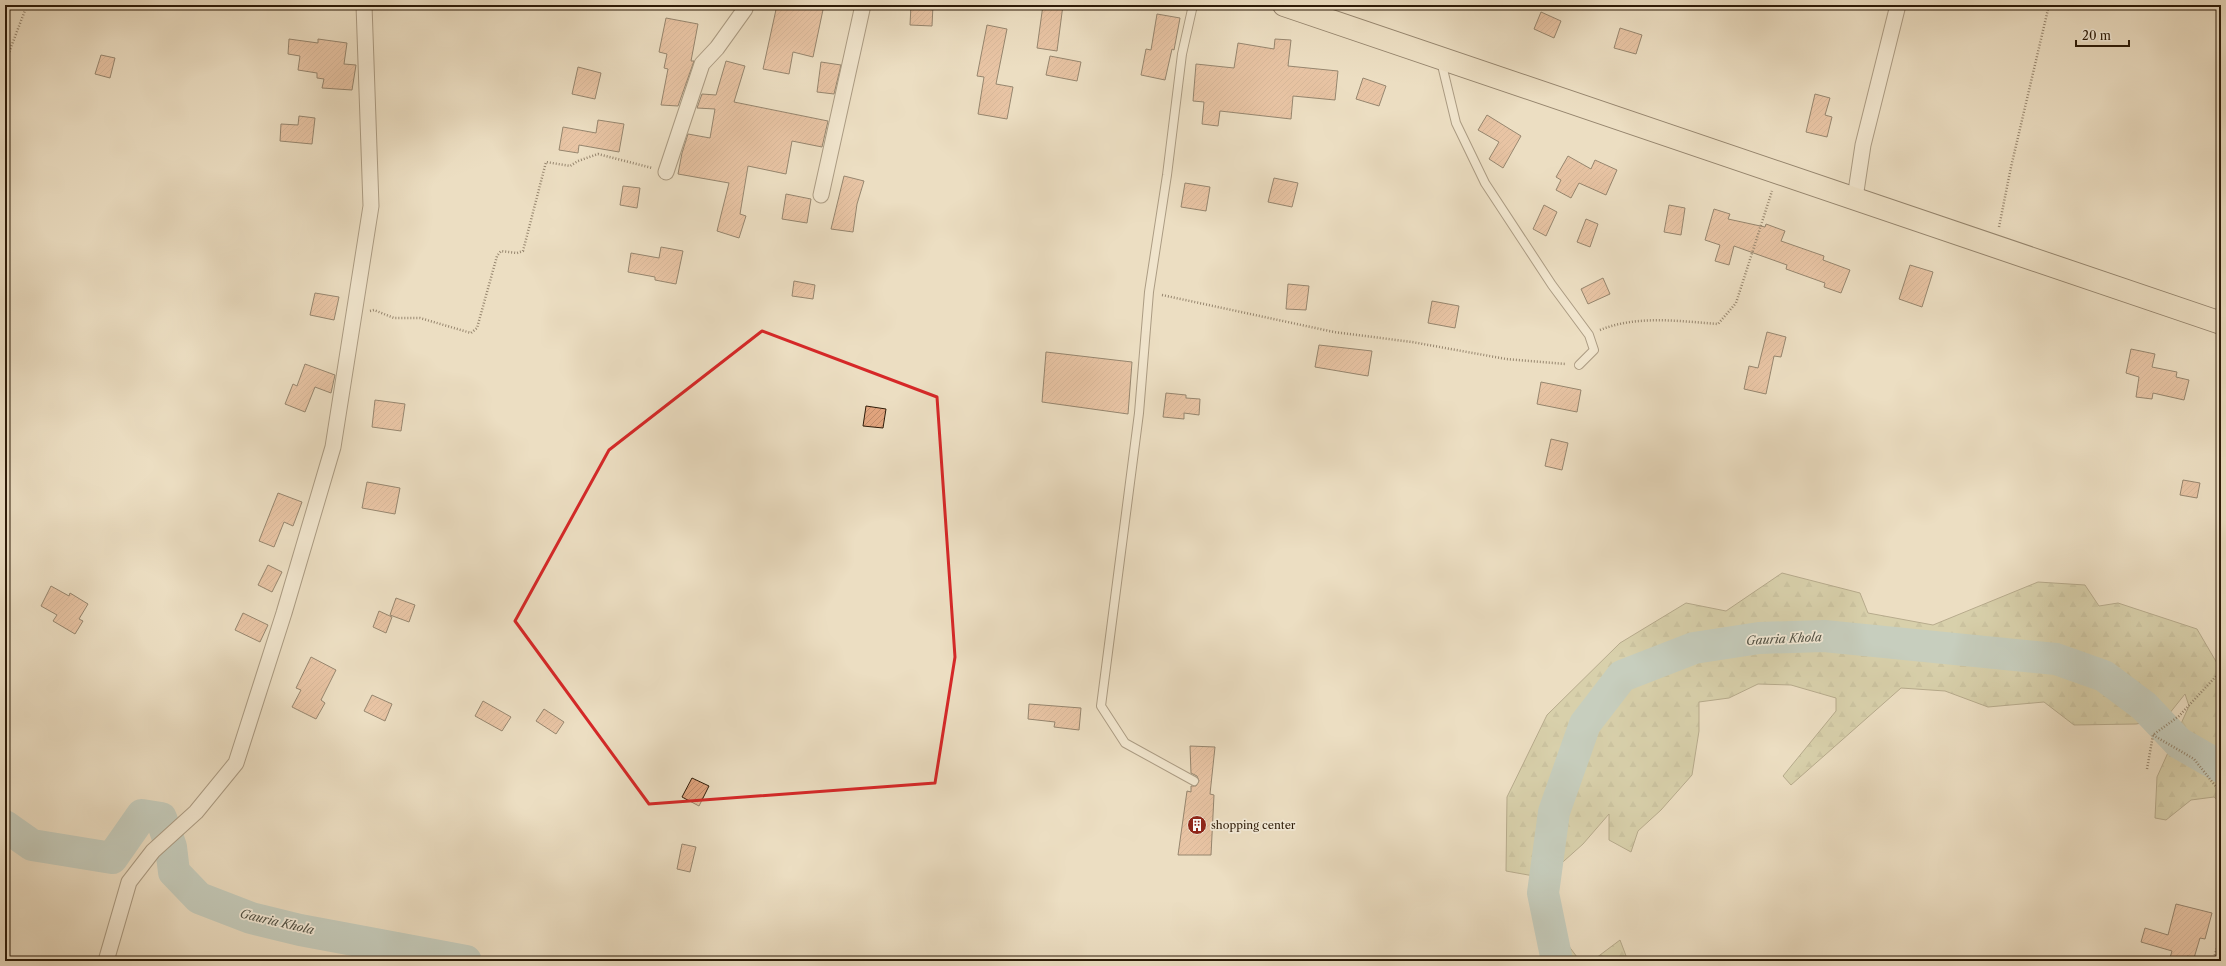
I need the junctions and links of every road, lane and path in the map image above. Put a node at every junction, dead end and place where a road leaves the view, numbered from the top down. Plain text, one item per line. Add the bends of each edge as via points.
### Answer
1 (27, 5) edge
2 (364, 5) edge
3 (746, 5) edge
4 (863, 5) edge
5 (1193, 5) edge
6 (1284, 5) edge
7 (1898, 5) edge
8 (2050, 5) edge
9 (1440, 59) junction
10 (5, 63) edge
11 (666, 172) joint
12 (1778, 172) junction
13 (821, 195) dead end
14 (1855, 198) junction
15 (1995, 245) junction
16 (1149, 292) junction
17 (355, 314) junction
18 (2221, 323) edge
19 (1589, 335) junction
20 (1579, 365) joint
21 (2221, 671) edge
22 (2153, 735) junction
23 (2147, 770) dead end
24 (1194, 781) dead end
25 (2221, 793) edge
26 (2221, 935) edge
27 (106, 961) edge
28 (2213, 961) edge

1 - 10 path
2 - 17 street via 372,206
3 - 11 street via 717,48 702,64
4 - 13 street
5 - 16 lane via 1182,54
6 - 9 main road
7 - 14 street via 1863,145
8 - 15 path
9 - 12 main road
9 - 19 lane via 1456,123 1485,183 1552,285
11 - 17 path via 598,154 570,166 546,162 523,251 501,251 497,256 477,328 471,333 420,318 394,318 374,310
12 - 14 main road
12 - 19 path via 1736,303 1718,324 1662,319 1617,323
14 - 15 main road
15 - 18 main road
16 - 20 path via 1334,332 1506,358
16 - 24 lane via 1139,413 1101,706 1125,743
17 - 27 street via 334,447 236,763 196,812 153,851 129,882
19 - 20 lane via 1594,350
21 - 22 path via 2179,716
22 - 23 path
22 - 25 path via 2194,759
26 - 28 path

